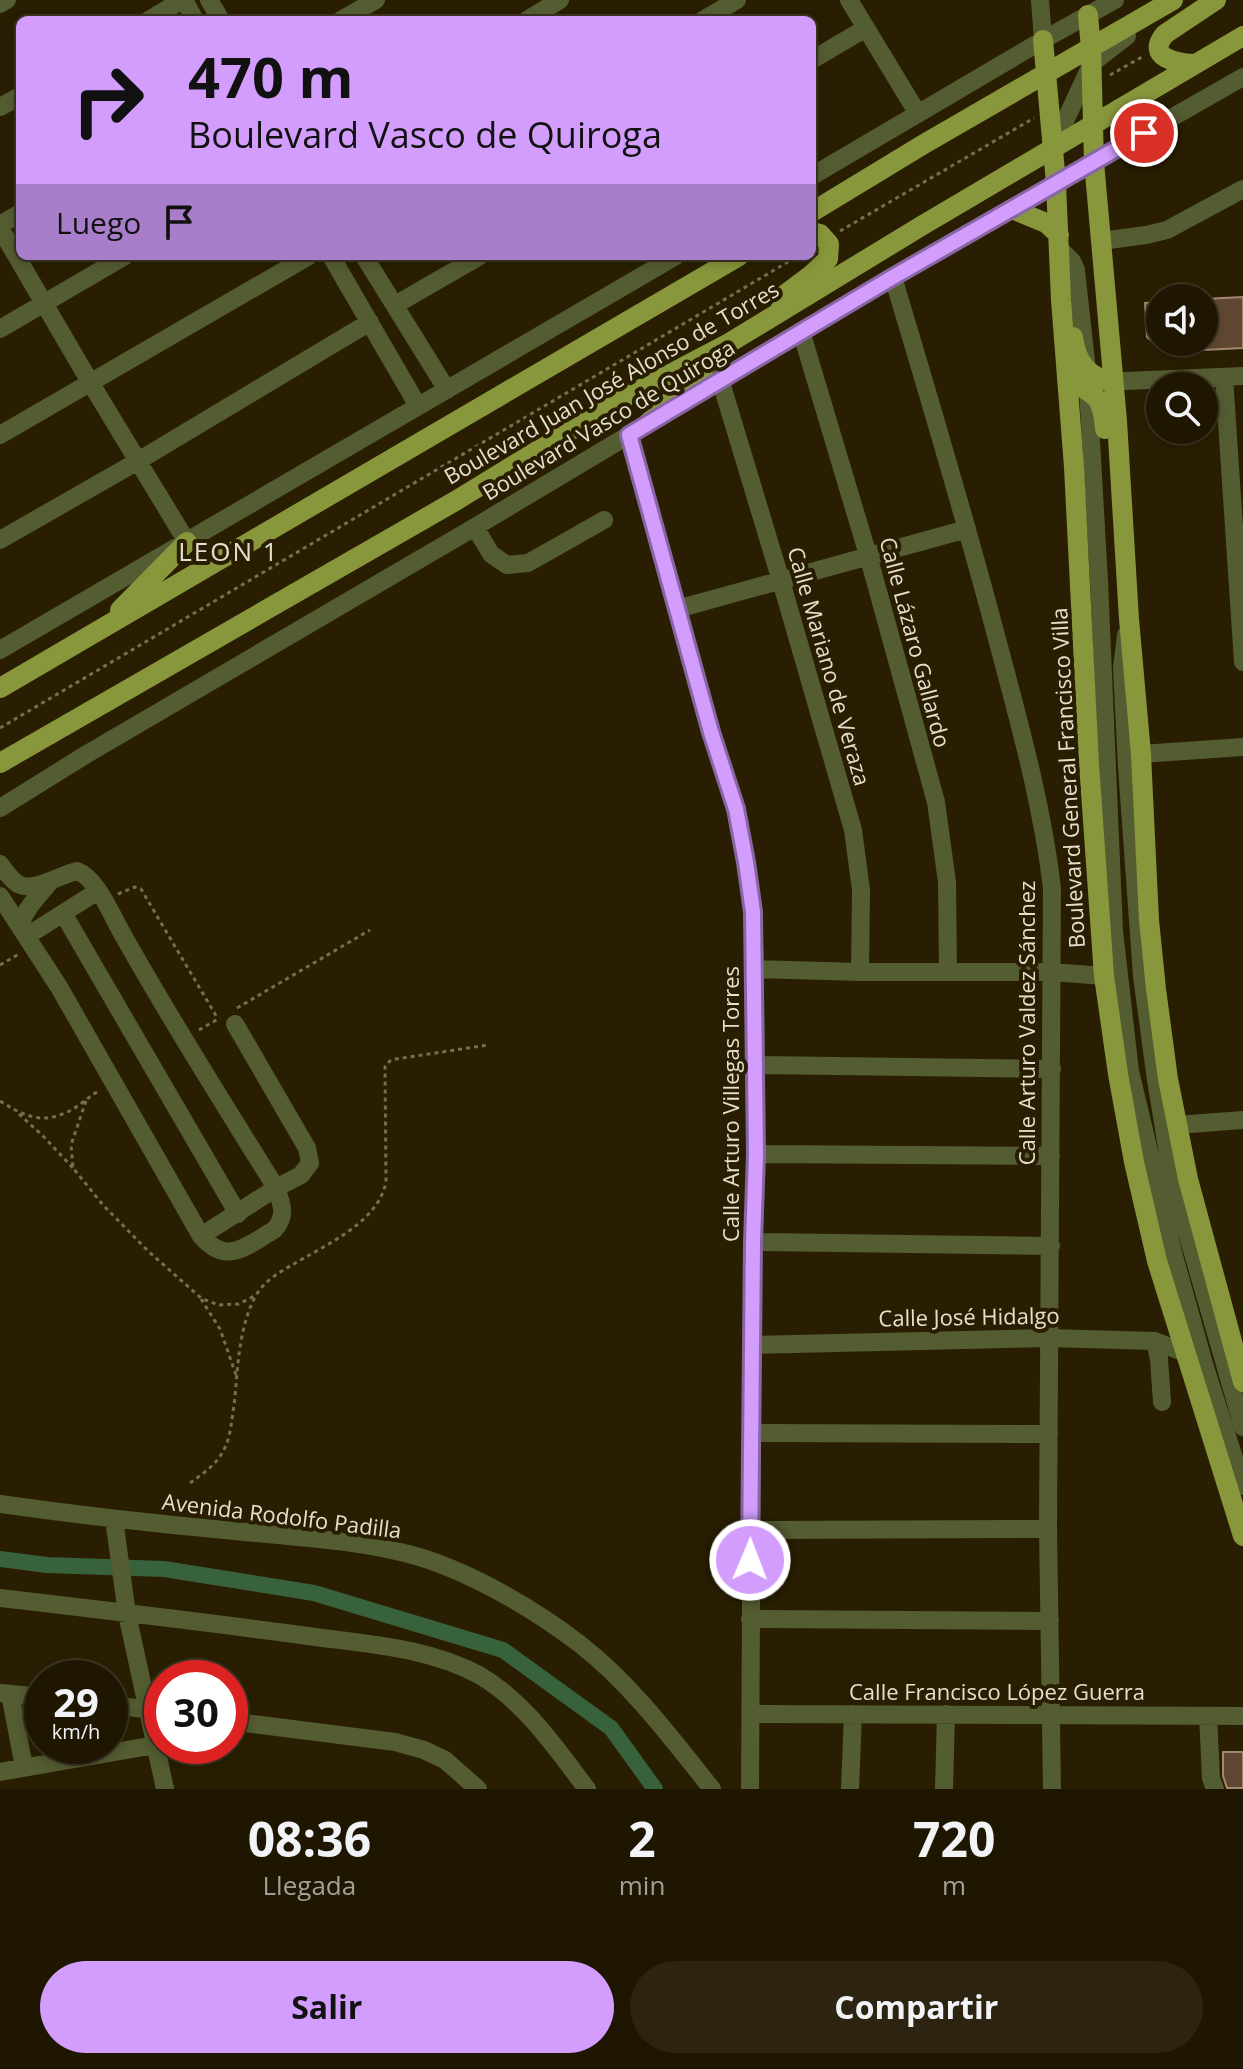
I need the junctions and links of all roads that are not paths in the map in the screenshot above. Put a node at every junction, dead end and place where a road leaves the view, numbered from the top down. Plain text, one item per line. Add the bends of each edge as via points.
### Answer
1 (7, 0) edge
2 (183, 0) edge
3 (376, 0) edge
4 (560, 0) edge
5 (737, 0) edge
6 (849, 0) edge
7 (1040, 0) edge
8 (1115, 0) edge
9 (1173, 0) edge
10 (1188, 0) edge
11 (1216, 0) edge
12 (0, 4) edge
13 (1087, 8) edge
14 (537, 13) edge
15 (156, 16) edge
16 (348, 16) edge
17 (710, 16) edge
18 (866, 28) junction
19 (1243, 36) edge
20 (1043, 40) junction
21 (1091, 55) junction
22 (816, 58) edge
23 (1194, 64) junction
24 (1046, 74) junction
25 (1243, 77) edge
26 (918, 114) junction
27 (1092, 126) junction
28 (1052, 150) junction
29 (1094, 162) junction
30 (816, 174) edge
31 (1056, 183) junction
32 (1243, 189) edge
33 (1012, 209) junction
34 (816, 210) edge
35 (0, 227) edge
36 (819, 236) edge
37 (1101, 241) junction
38 (1059, 242) junction
39 (16, 255) edge
40 (19, 260) edge
41 (118, 260) edge
42 (302, 260) edge
43 (333, 260) edge
44 (367, 260) edge
45 (473, 260) edge
46 (669, 260) edge
47 (732, 260) edge
48 (893, 277) junction
49 (44, 303) junction
50 (395, 305) junction
51 (370, 322) junction
52 (0, 329) edge
53 (801, 331) junction
54 (729, 343) junction
55 (1243, 376) edge
56 (1224, 377) junction
57 (720, 379) junction
58 (1082, 380) junction
59 (90, 382) junction
60 (1113, 382) junction
61 (447, 390) junction
62 (418, 406) junction
63 (648, 423) junction
64 (0, 435) edge
65 (629, 435) junction
66 (138, 461) junction
67 (604, 520) dead end
68 (475, 527) junction
69 (967, 529) junction
70 (0, 540) edge
71 (187, 542) junction
72 (868, 555) junction
73 (1125, 559) junction
74 (781, 581) junction
75 (677, 609) junction
76 (1129, 619) junction
77 (101, 630) junction
78 (0, 650) edge
79 (1243, 662) edge
80 (0, 688) edge
81 (1243, 747) edge
82 (1141, 754) junction
83 (0, 763) edge
84 (0, 808) edge
85 (0, 864) edge
86 (50, 882) junction
87 (0, 896) edge
88 (101, 897) junction
89 (63, 913) junction
90 (23, 931) junction
91 (755, 969) junction
92 (948, 971) junction
93 (860, 972) junction
94 (1052, 972) junction
95 (1104, 976) junction
96 (226, 1022) road end
97 (756, 1065) junction
98 (1052, 1069) junction
99 (1243, 1120) edge
100 (1177, 1125) junction
101 (756, 1154) junction
102 (1051, 1156) junction
103 (276, 1188) junction
104 (238, 1214) junction
105 (201, 1236) junction
106 (753, 1242) junction
107 (1051, 1246) junction
108 (1050, 1338) junction
109 (1155, 1341) junction
110 (752, 1345) junction
111 (1185, 1353) junction
112 (1239, 1353) edge
113 (1243, 1382) edge
114 (1162, 1402) dead end
115 (1243, 1427) edge
116 (752, 1433) junction
117 (1049, 1434) junction
118 (1243, 1486) edge
119 (0, 1504) edge
120 (114, 1519) junction
121 (1048, 1529) junction
122 (750, 1530) junction
123 (1243, 1536) edge
124 (0, 1598) edge
125 (127, 1614) junction
126 (750, 1619) junction
127 (1050, 1621) junction
128 (144, 1674) edge
129 (5, 1693) edge
130 (751, 1714) junction
131 (853, 1714) junction
132 (946, 1714) junction
133 (1052, 1714) junction
134 (1208, 1716) junction
135 (1243, 1716) edge
136 (248, 1723) edge
137 (144, 1747) edge
138 (159, 1764) edge
139 (24, 1767) junction
140 (0, 1772) edge
141 (165, 1789) edge
142 (478, 1789) edge
143 (587, 1789) edge
144 (712, 1789) edge
145 (750, 1789) edge
146 (850, 1789) edge
147 (944, 1789) edge
148 (1052, 1789) edge
149 (1215, 1789) edge

1 - 12 street
2 - 15 street
3 - 16 street
4 - 14 street
5 - 17 street
6 - 18 street
7 - 20 street, Boulevard General Francisco Villa
8 - 13 street
9 - 21 main road
10 - 21 street
11 - 23 main road via 1161,37 1158,47 1167,59
13 - 20 street
13 - 21 main road
18 - 22 street
18 - 26 street
19 - 23 main road, Boulevard Juan José Alonso de Torres
20 - 24 main road, Boulevard General Francisco Villa
20 - 26 street
21 - 24 main road
21 - 27 main road
21 - 28 street
23 - 27 main road, Boulevard Juan José Alonso de Torres
24 - 28 main road, Boulevard General Francisco Villa
24 - 34 main road
25 - 29 street, Boulevard Vasco de Quiroga
26 - 30 street
27 - 28 main road, Boulevard Juan José Alonso de Torres
27 - 29 main road
28 - 31 main road, Boulevard General Francisco Villa
28 - 54 main road, Boulevard Juan José Alonso de Torres
29 - 31 street, Boulevard Vasco de Quiroga
29 - 37 main road
31 - 33 street, Boulevard Vasco de Quiroga
31 - 38 main road, Boulevard General Francisco Villa
32 - 37 street via 1167,230
33 - 38 main road via 1046,223
33 - 48 street, Boulevard Vasco de Quiroga
35 - 39 street
36 - 54 main road via 830,250 828,259
37 - 60 main road
38 - 58 main road, Boulevard General Francisco Villa
40 - 49 street
41 - 49 street
42 - 59 street
43 - 51 street
44 - 50 street
45 - 50 street
46 - 61 street
47 - 77 main road, Boulevard Juan José Alonso de Torres
48 - 53 street, Boulevard Vasco de Quiroga
48 - 69 street, Calle Arturo Valdez Sánchez
49 - 52 street
49 - 59 street
50 - 61 street
51 - 62 street
51 - 66 street
53 - 57 street, Boulevard Vasco de Quiroga
53 - 72 street, Calle Lázaro Gallardo
54 - 63 main road
54 - 83 main road, Boulevard Juan José Alonso de Torres via 622,399
55 - 56 street
56 - 60 street
56 - 79 street
57 - 63 street, Boulevard Vasco de Quiroga
57 - 74 street, Calle Mariano de Veraza
58 - 60 main road
58 - 73 main road via 1103,410 1117,536
58 - 95 main road, Boulevard General Francisco Villa via 1074,467
58 - 118 street via 1099,581 1114,931 1130,1071 1174,1256
59 - 64 street
59 - 66 street
60 - 73 main road
61 - 62 street
62 - 71 street
63 - 65 street, Boulevard Vasco de Quiroga
65 - 68 street, Boulevard Vasco de Quiroga
65 - 75 street, Calle Arturo Villegas Torres
66 - 70 street
66 - 71 street
67 - 68 street via 528,563 507,565 491,554
68 - 84 street, Boulevard Vasco de Quiroga
69 - 72 street
69 - 94 street, Calle Arturo Valdez Sánchez via 1040,806 1052,888
71 - 77 main road
71 - 78 street
72 - 74 street
72 - 92 street, Calle Lázaro Gallardo via 936,802 947,882
73 - 76 main road
74 - 75 street
74 - 93 street, Calle Mariano de Veraza via 853,830 861,890
75 - 91 street, Calle Arturo Villegas Torres via 736,809 753,912
76 - 82 main road
76 - 115 street via 1122,690 1142,976 1156,1080 1173,1184
77 - 80 main road, Boulevard Juan José Alonso de Torres
81 - 82 street
82 - 100 main road via 1152,947
85 - 86 street via 19,885
86 - 88 street via 77,871
86 - 90 street via 24,914
87 - 90 street
88 - 89 street
88 - 103 street
89 - 90 street
89 - 104 street
90 - 105 street
91 - 93 street
91 - 97 street, Calle Arturo Villegas Torres
92 - 93 street
92 - 94 street
94 - 95 street
94 - 98 street, Calle Arturo Valdez Sánchez
95 - 111 main road, Boulevard General Francisco Villa via 1134,1162
96 - 103 street via 307,1148 310,1163 301,1175
97 - 98 street
97 - 101 street, Calle Arturo Villegas Torres
98 - 102 street, Calle Arturo Valdez Sánchez
99 - 100 street
100 - 112 main road via 1198,1218
101 - 102 street
101 - 106 street, Calle Arturo Villegas Torres
102 - 107 street, Calle Arturo Valdez Sánchez
103 - 104 street
103 - 105 street via 283,1214 274,1230 225,1253
104 - 105 street
106 - 107 street
106 - 110 street, Calle Arturo Villegas Torres
107 - 108 street, Calle Arturo Valdez Sánchez
108 - 109 street, Calle José Hidalgo
108 - 110 street, Calle José Hidalgo
108 - 117 street, Calle Arturo Valdez Sánchez
109 - 111 street, Calle José Hidalgo
109 - 114 street
110 - 116 street, Calle Arturo Villegas Torres
111 - 123 main road, Boulevard General Francisco Villa
112 - 113 main road
116 - 117 street
116 - 122 street, Calle Arturo Villegas Torres
117 - 121 street, Calle Arturo Valdez Sánchez
119 - 120 street, Avenida Rodolfo Padilla
120 - 125 street
120 - 144 street, Avenida Rodolfo Padilla via 344,1542 417,1557 457,1572 503,1594 582,1645 616,1675
121 - 122 street
121 - 127 street, Calle Arturo Valdez Sánchez
122 - 126 street, Calle Arturo Villegas Torres
124 - 125 street
125 - 128 street
125 - 143 street via 401,1649 447,1661 499,1689
126 - 127 street
126 - 130 street, Calle Arturo Villegas Torres
127 - 133 street, Calle Arturo Valdez Sánchez
129 - 139 street
130 - 131 street, Calle Francisco López Guerra
130 - 145 street, Calle Arturo Villegas Torres
131 - 132 street, Calle Francisco López Guerra
131 - 146 street
132 - 133 street, Calle Francisco López Guerra
132 - 147 street
133 - 134 street, Calle Francisco López Guerra
133 - 148 street, Calle Arturo Valdez Sánchez
134 - 135 street, Calle Francisco López Guerra
134 - 149 street
136 - 142 street via 424,1750 445,1760
137 - 139 street
138 - 141 street
139 - 140 street

